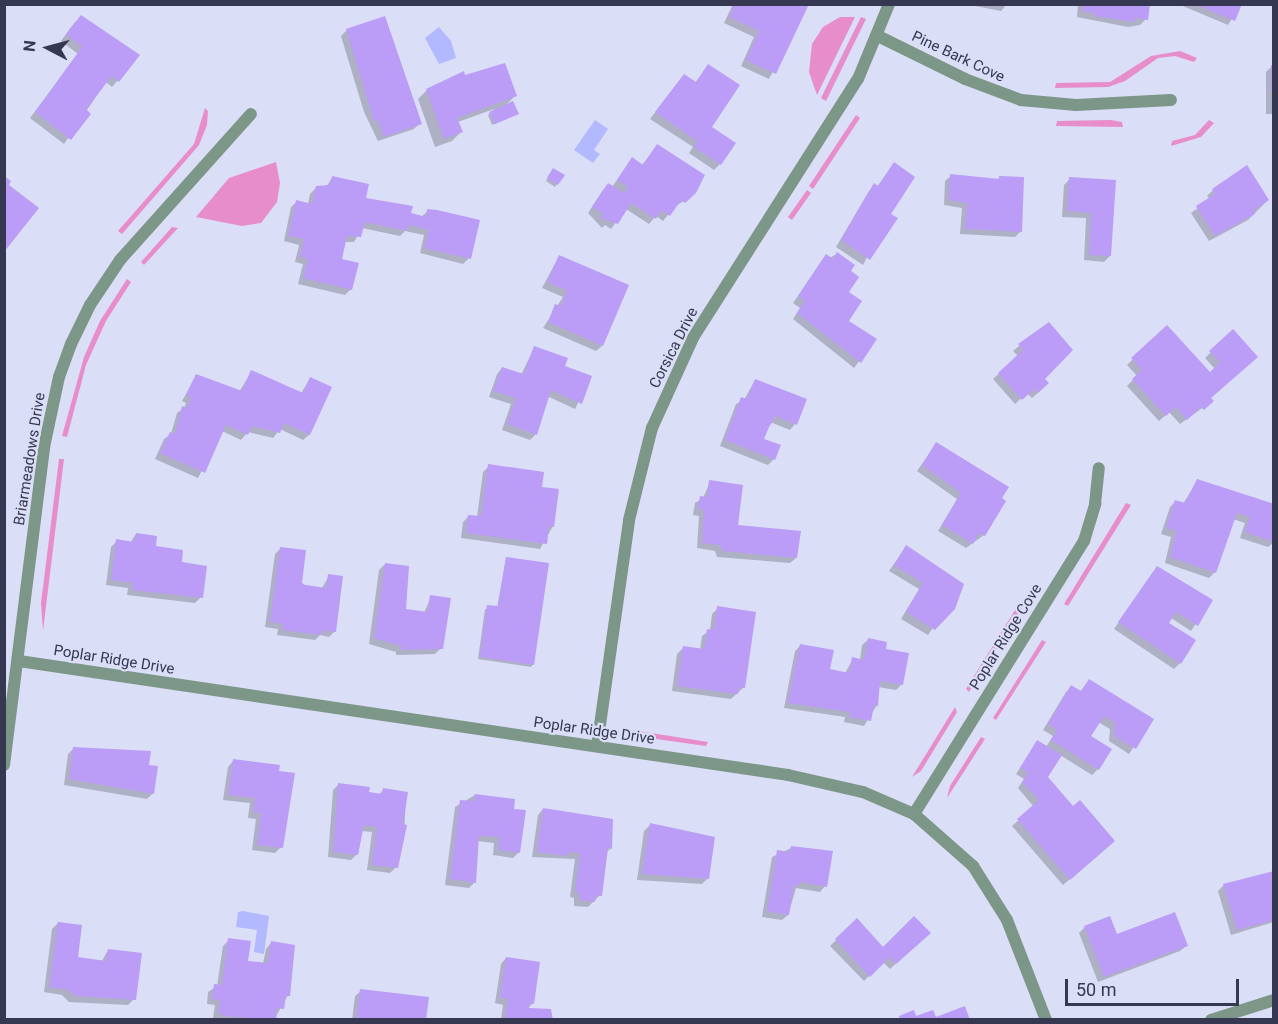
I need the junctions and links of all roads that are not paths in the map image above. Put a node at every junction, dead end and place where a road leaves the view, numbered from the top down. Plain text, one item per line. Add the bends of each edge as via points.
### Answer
1 (889, 4) edge
2 (878, 36) junction
3 (1171, 100) dead end
4 (251, 114) dead end
5 (1099, 468) dead end
6 (19, 661) junction
7 (597, 746) junction
8 (4, 765) edge
9 (914, 814) junction
10 (1274, 1000) edge
11 (1046, 1020) edge
12 (1211, 1020) edge

1 - 2 street, Corsica Drive
2 - 3 street, Pine Bark Cove via 965,79 1021,100 1076,105
2 - 7 street, Corsica Drive via 835,118 693,336 652,428 629,520
4 - 6 street, Briarmeadows Drive via 120,260 90,304 71,344 50,413
5 - 9 street, Poplar Ridge Cove via 1095,504 1084,541
6 - 7 street, Poplar Ridge Drive
6 - 8 street, Briarmeadows Drive
7 - 9 street, Poplar Ridge Drive via 824,782 863,792
9 - 11 street, Poplar Ridge Drive via 973,866 992,894 1007,920
10 - 12 street

